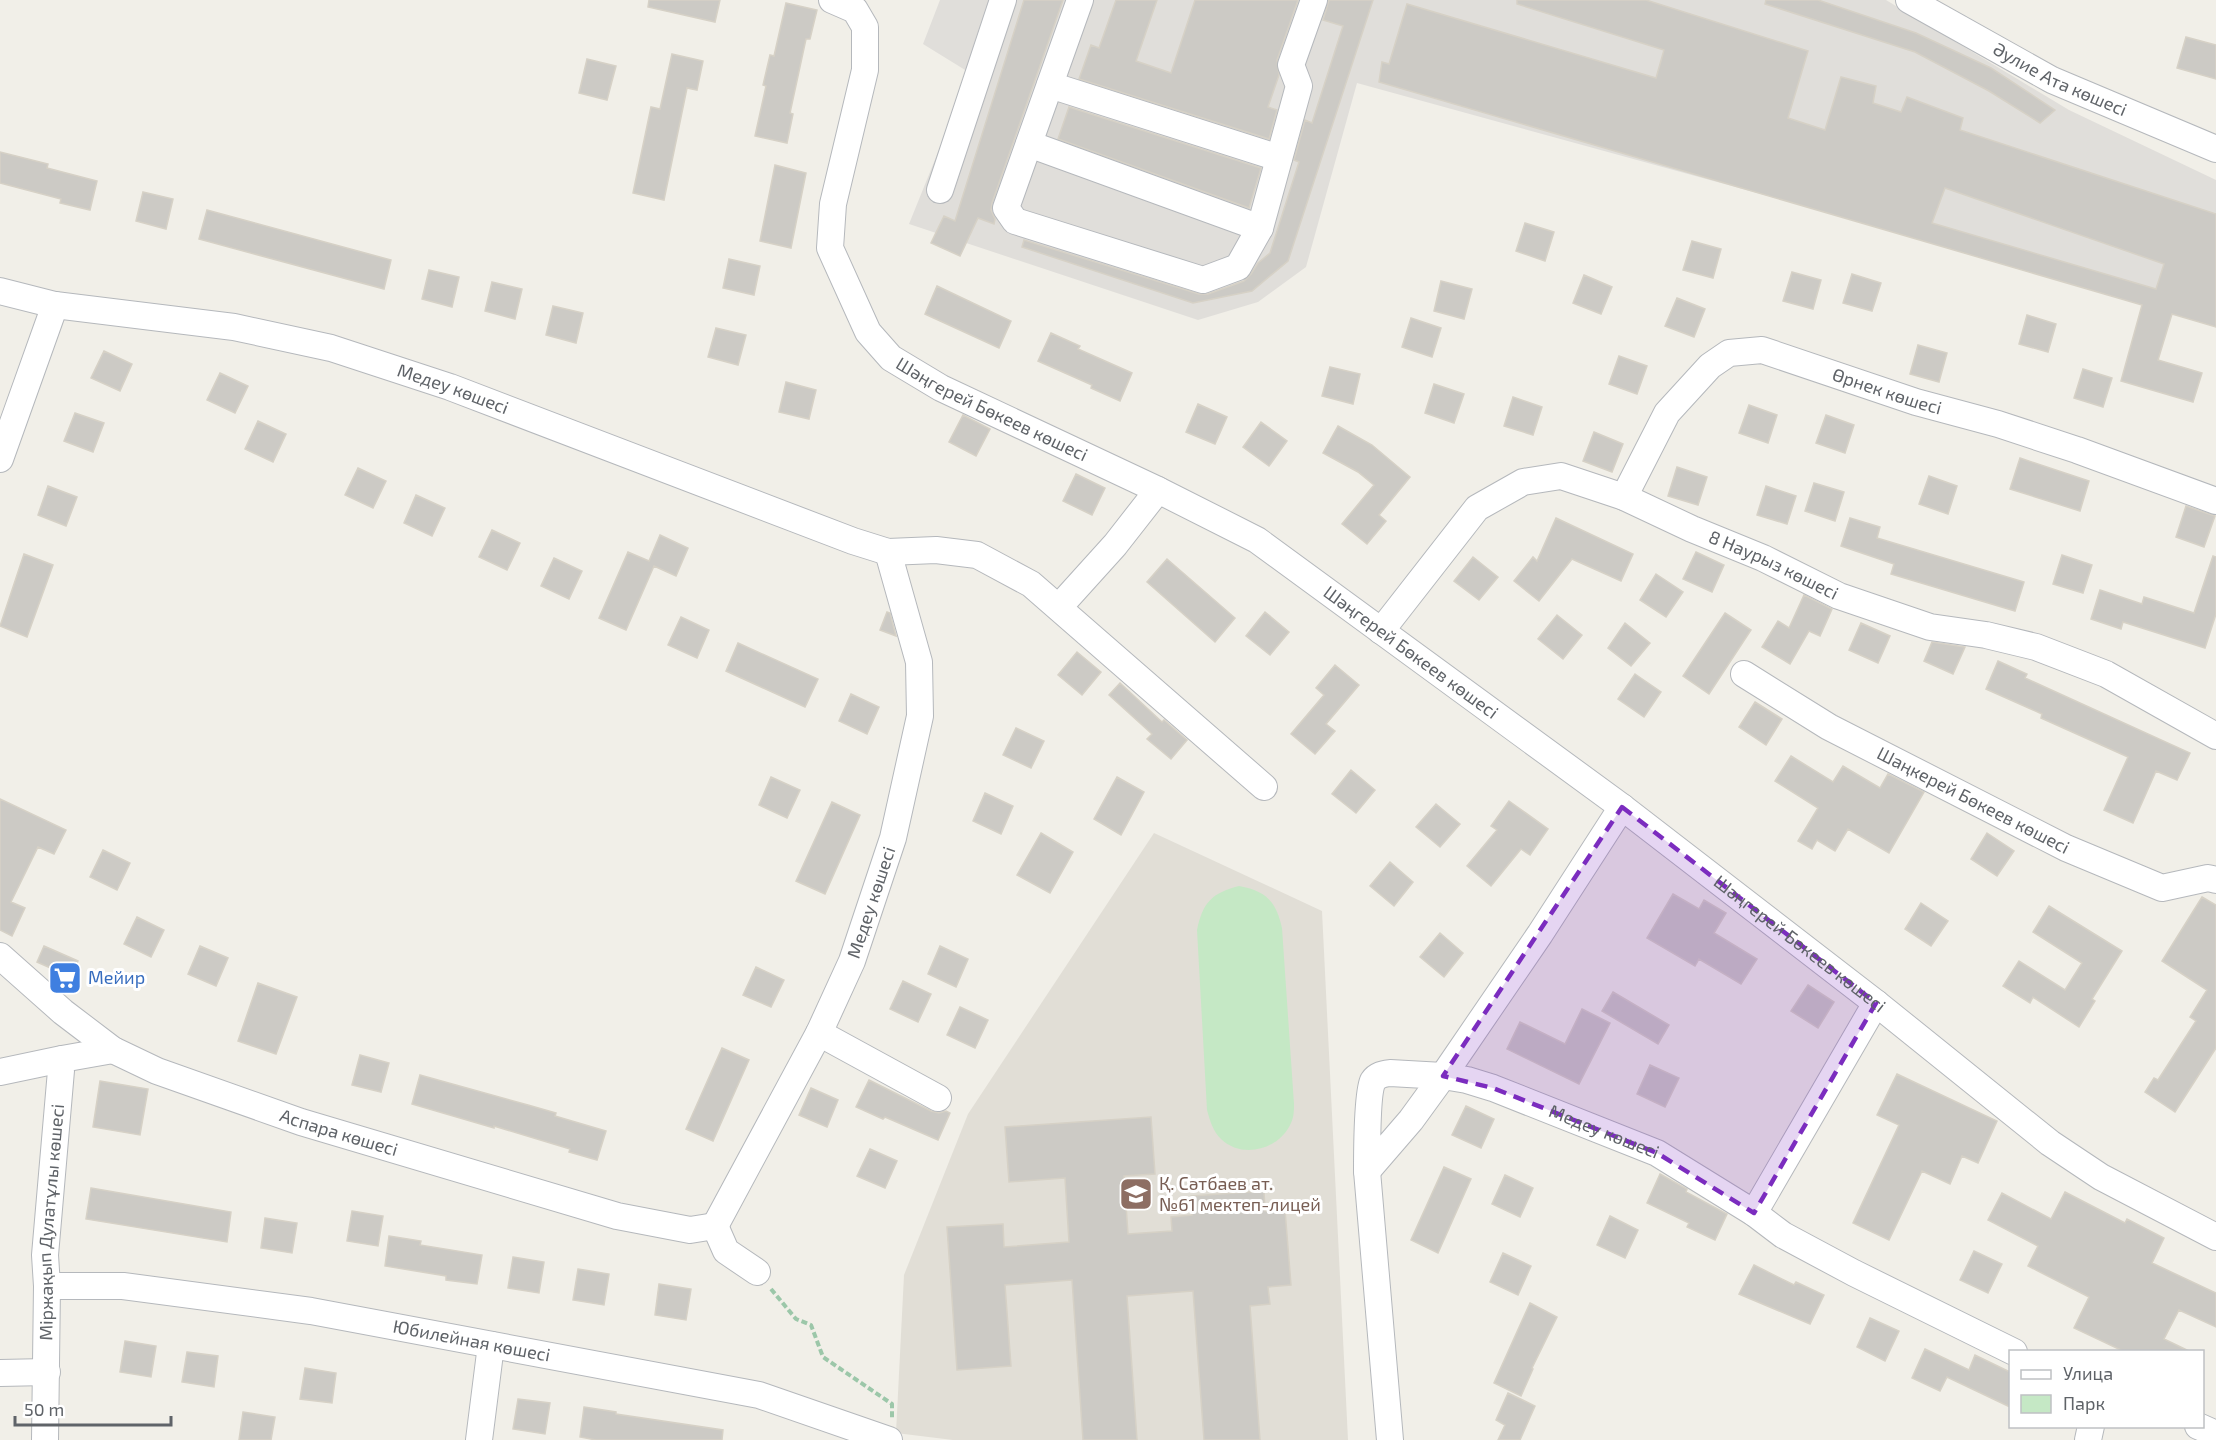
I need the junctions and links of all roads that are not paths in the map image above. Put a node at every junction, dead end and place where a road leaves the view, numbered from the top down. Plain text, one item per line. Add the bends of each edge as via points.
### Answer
1 (832, 0) edge
2 (1003, 0) edge
3 (1080, 0) edge
4 (1314, 0) edge
5 (1909, 0) edge
6 (1050, 85) junction
7 (1029, 144) junction
8 (2216, 149) edge
9 (1279, 158) junction
10 (940, 190) dead end
11 (1260, 228) junction
12 (0, 291) edge
13 (55, 304) junction
14 (0, 459) edge
15 (1158, 490) junction
16 (1624, 497) junction
17 (2216, 501) edge
18 (888, 552) junction
19 (1059, 607) junction
20 (1381, 631) junction
21 (1744, 674) dead end
22 (2216, 736) edge
23 (1264, 787) dead end
24 (1622, 807) junction
25 (2216, 880) edge
26 (0, 956) edge
27 (1876, 1003) junction
28 (819, 1034) junction
29 (113, 1050) junction
30 (62, 1059) junction
31 (0, 1072) edge
32 (1443, 1076) junction
33 (938, 1098) dead end
34 (1367, 1171) junction
35 (1754, 1213) junction
36 (715, 1226) junction
37 (2216, 1237) edge
38 (757, 1272) road end
39 (47, 1286) junction
40 (491, 1345) junction
41 (2010, 1350) edge
42 (47, 1372) junction
43 (0, 1373) edge
44 (890, 1431) edge
45 (45, 1440) edge
46 (480, 1440) edge
47 (1390, 1440) edge

1 - 15 street, Шәңгерей Бөкеев көшесі via 855,10 865,27 865,70 833,204 830,248 868,332 891,358 941,388
2 - 10 street
3 - 6 street
4 - 9 street via 1291,64 1299,86
5 - 8 street, Әулие Ата көшесі via 2052,80
6 - 7 street
6 - 9 street
7 - 11 street
7 - 11 street via 1006,208 1015,221 1203,280 1239,267
9 - 11 street
12 - 13 street, Медеу көшесі
13 - 14 street
13 - 18 street, Медеу көшесі via 234,327 331,348 450,387
15 - 19 street
15 - 20 street, Шәңгерей Бөкеев көшесі via 1257,540
16 - 17 street, Өрнек көшесі via 1667,413 1710,366 1729,353 1762,350 2066,446
16 - 20 street, 8 Наурыз көшесі via 1562,476 1523,482 1477,508
16 - 22 street, 8 Наурыз көшесі via 1839,596 1930,627 2036,647 2106,674
18 - 19 street, Медеу көшесі via 936,550 977,555 1031,584
18 - 28 street, Медеу көшесі via 919,662 920,716 893,838 852,961
19 - 23 street, Медеу көшесі
20 - 24 street, Шәңгерей Бөкеев көшесі
21 - 25 street, Шаңкерей Бөкеев көшесі via 1829,727 2066,848 2162,888 2208,878
24 - 27 street, Шәңгерей Бөкеев көшесі
24 - 32 street
26 - 29 street, Аспара көшесі
27 - 35 street
27 - 37 street, Шәңгерей Бөкеев көшесі via 2050,1143 2101,1177
28 - 33 street
28 - 36 street, Медеу көшесі
29 - 30 street
29 - 36 street, Аспара көшесі via 157,1071 301,1122 605,1213 690,1230
30 - 31 street
30 - 39 street, Міржақып Дулатұлы көшесі via 45,1255
32 - 34 street
32 - 34 street, Медеу көшесі via 1390,1073 1379,1075 1372,1082
32 - 35 street, Медеу көшесі via 1493,1088 1657,1153
34 - 47 street
35 - 41 street, Медеу көшесі via 1783,1235
36 - 38 street via 726,1251
39 - 40 street, Юбилейная көшесі via 123,1287 287,1308
39 - 42 street, Міржақып Дулатұлы көшесі
40 - 44 street, Юбилейная көшесі via 759,1395
40 - 46 street
42 - 43 street
42 - 45 street, Міржақып Дулатұлы көшесі

